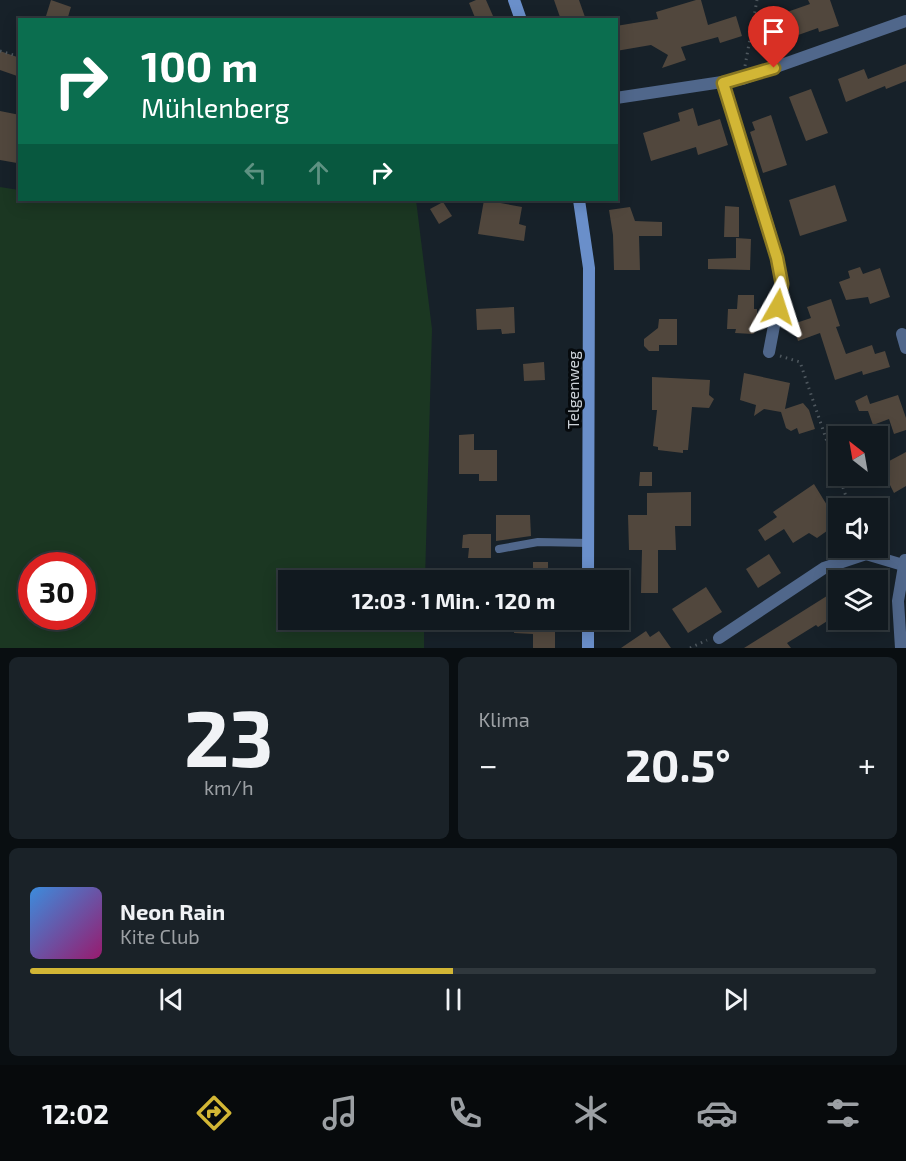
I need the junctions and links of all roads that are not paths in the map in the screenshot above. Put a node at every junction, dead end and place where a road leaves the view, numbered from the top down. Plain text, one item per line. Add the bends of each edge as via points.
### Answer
1 (514, 0) edge
2 (520, 18) edge
3 (906, 21) edge
4 (723, 83) junction
5 (618, 98) edge
6 (579, 201) edge
7 (902, 334) dead end
8 (906, 348) edge
9 (769, 352) road end
10 (589, 543) junction
11 (499, 549) dead end
12 (904, 562) edge
13 (588, 570) edge
14 (588, 630) edge
15 (719, 638) road end
16 (588, 648) edge
17 (901, 648) edge

1 - 2 main road
3 - 4 street
4 - 5 street
4 - 9 street via 782,284
6 - 10 main road, Telgenweg via 589,268
7 - 8 street
10 - 11 lane via 538,542
10 - 13 main road, Telgenweg
12 - 15 street via 866,554 824,568
12 - 17 street via 898,602
14 - 16 main road

